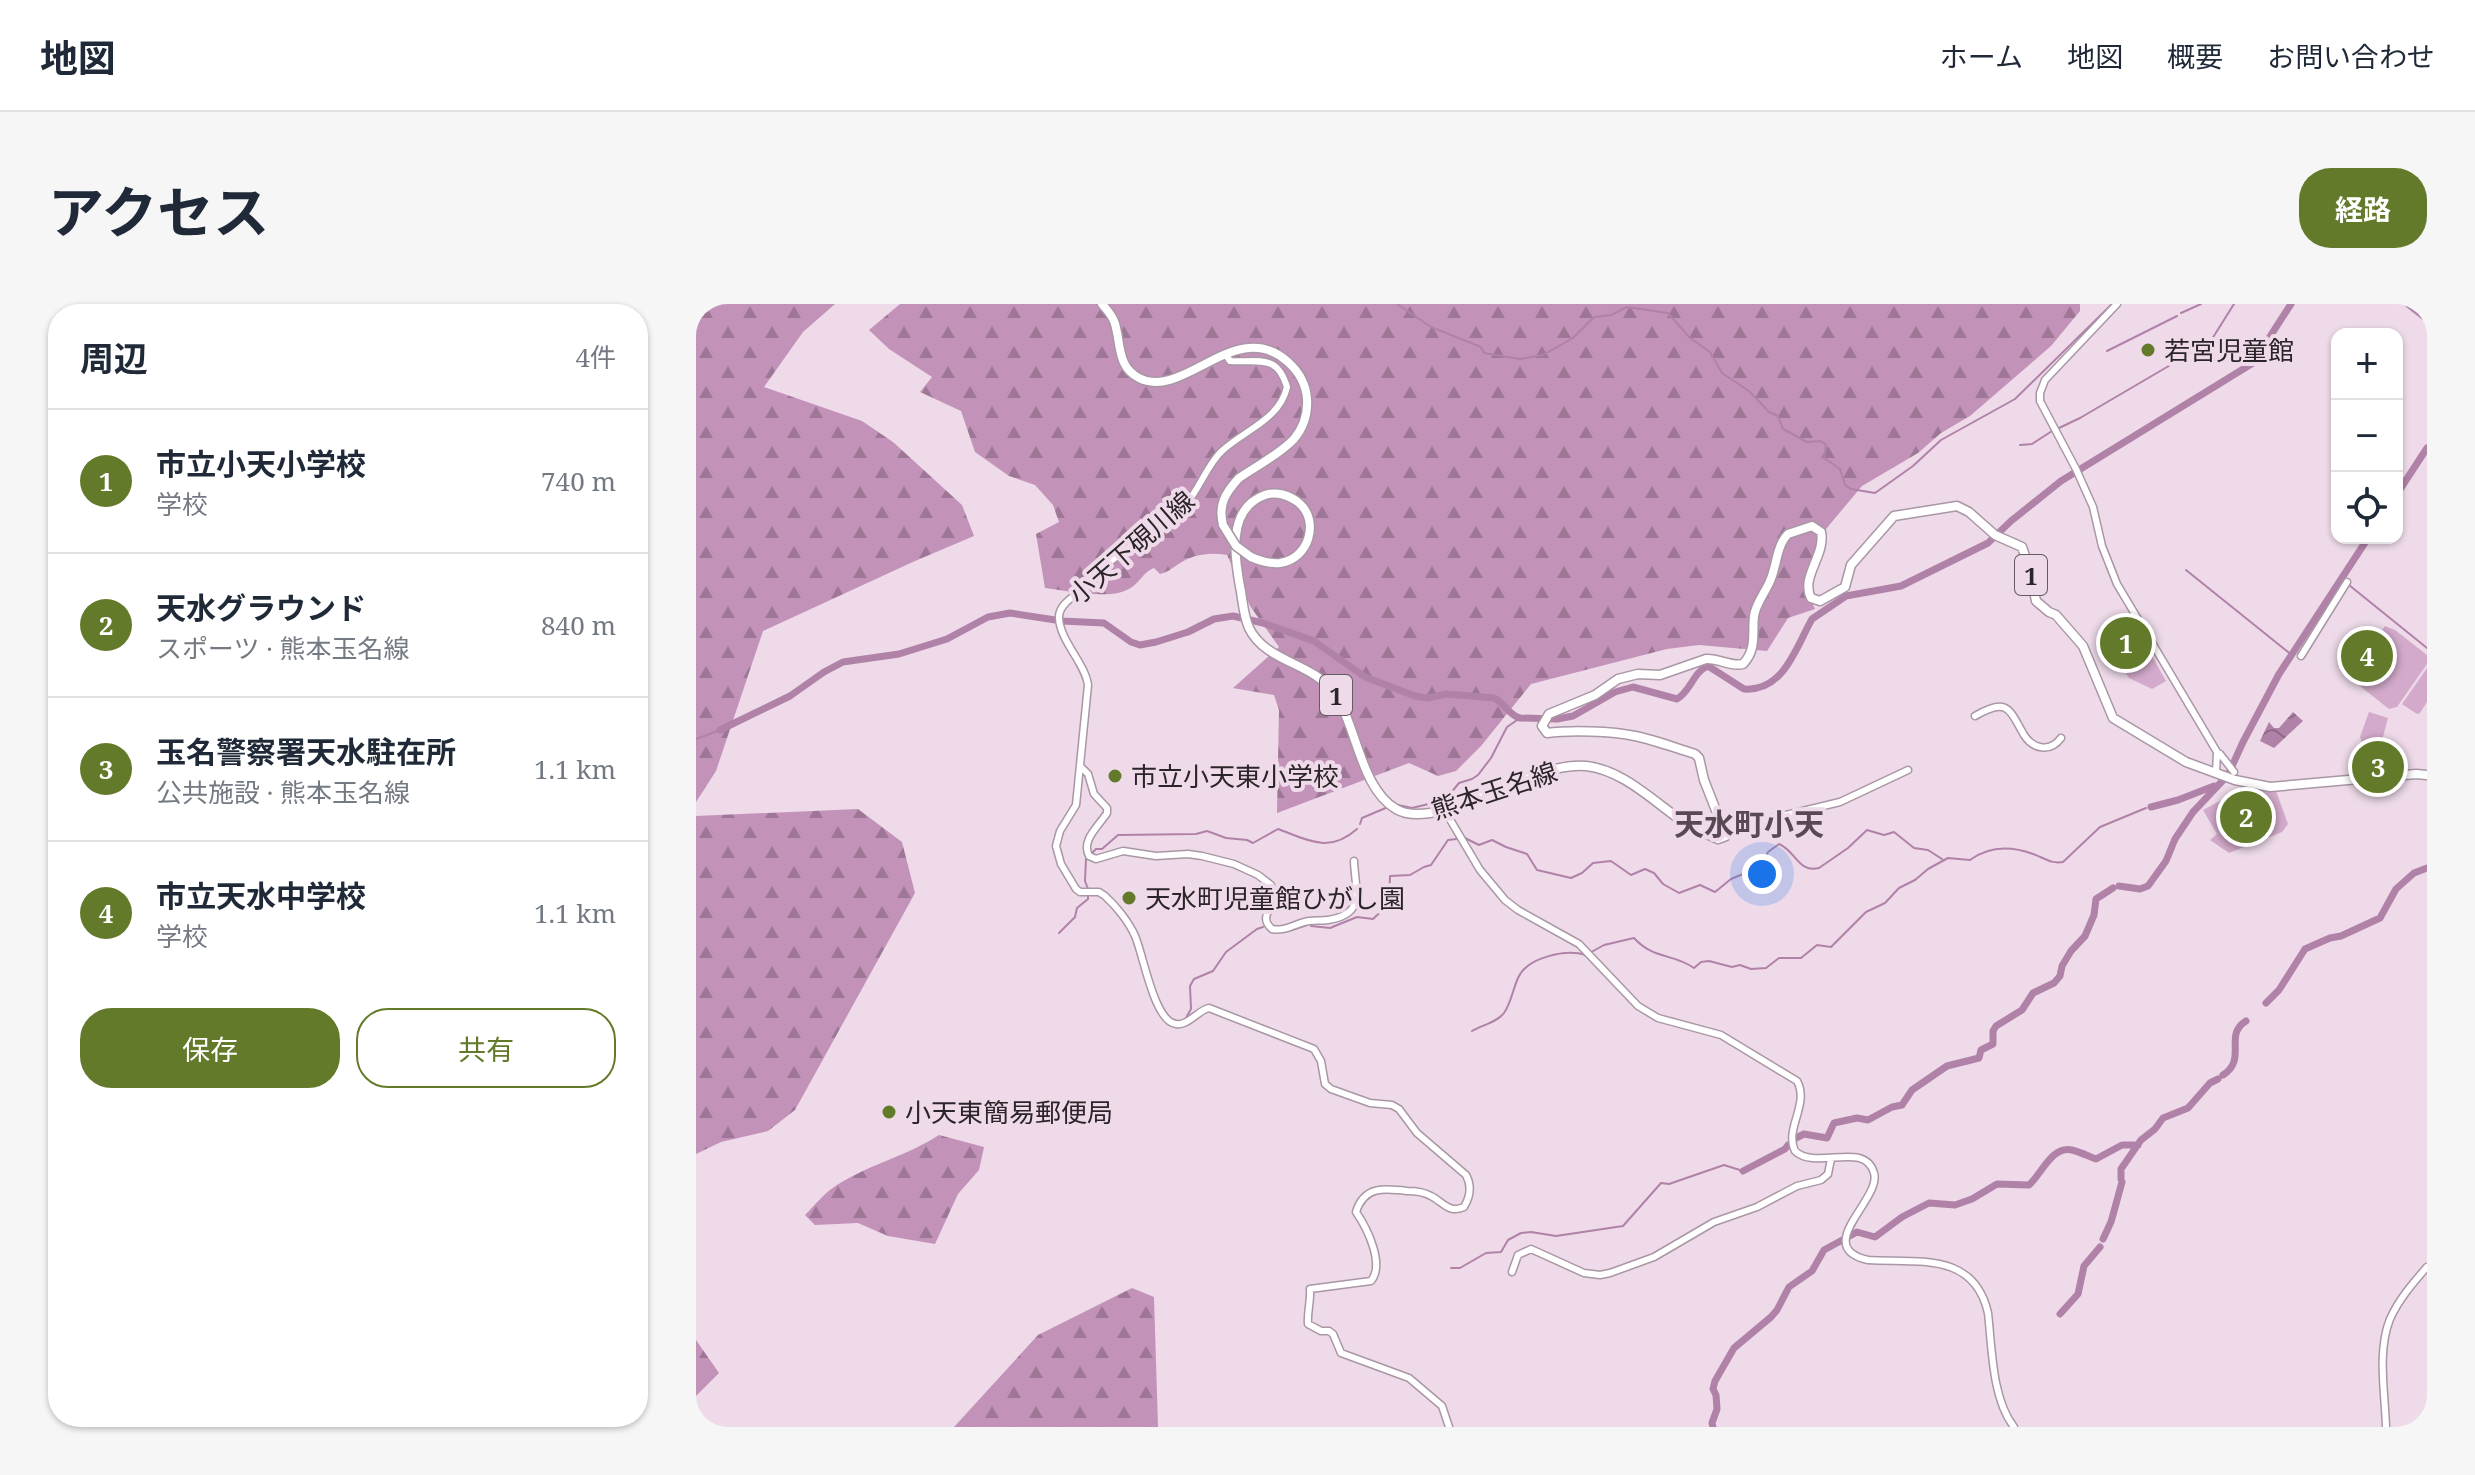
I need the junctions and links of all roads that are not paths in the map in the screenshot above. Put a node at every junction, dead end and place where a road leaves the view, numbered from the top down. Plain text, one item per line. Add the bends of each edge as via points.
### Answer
1 (1102, 304) edge
2 (2117, 304) edge
3 (1226, 355) junction
4 (2347, 582) dead end
5 (2301, 656) dead end
6 (1975, 716) dead end
7 (2061, 738) dead end
8 (2217, 752) junction
9 (1080, 766) junction
10 (1908, 770) dead end
11 (2227, 772) junction
12 (2427, 775) edge
13 (1445, 811) junction
14 (1726, 836) junction
15 (1354, 861) dead end
16 (1831, 1159) junction
17 (2427, 1267) edge
18 (1512, 1272) dead end
19 (1449, 1427) edge
20 (2014, 1427) edge
21 (2386, 1427) edge

1 - 3 main road, 熊本玉名線 / 1 via 1114,321 1124,364 1136,377 1164,381
2 - 8 street via 2051,372 2040,393 2093,507 2117,584
3 - 9 street, 小天下硯川線 via 1230,361 1274,365 1287,387 1281,403 1223,449 1185,505 1107,564 1062,609 1060,621 1088,685
3 - 13 main road, 熊本玉名線 / 1, bridge via 1248,348 1273,352 1291,364 1306,390 1302,427 1290,444 1239,478 1223,500 1223,525 1236,546 1251,557 1272,563 1290,560 1302,551 1311,528 1298,502 1288,496 1257,498 1243,513 1238,524 1235,545 1248,624 1261,644 1333,691 1384,799 1412,814
4 - 5 street
6 - 7 street via 2000,707 2012,712 2027,739 2041,748
8 - 11 street
8 - 11 street
9 - 15 street via 1107,808 1086,846 1092,858 1123,851 1195,854 1234,864 1271,885 1274,897 1266,922 1276,931 1331,920 1354,908
9 - 19 street, 小天下硯川線 via 1076,805 1060,831 1057,853 1076,889 1105,896 1135,934 1156,1003 1169,1021 1184,1023 1209,1008 1314,1049 1325,1084 1399,1109 1470,1182 1466,1203 1456,1211 1422,1192 1380,1188 1364,1197 1356,1212 1377,1256 1375,1277 1310,1289 1307,1320 1333,1334 1341,1353 1409,1378 1442,1406
10 - 14 street via 1840,802 1752,823
11 - 12 main road, 熊本玉名線 / 1 via 2270,787
11 - 14 main road, 熊本玉名線 / 1 via 2186,762 2113,718 2083,646 2036,601 2022,547 1995,535 1957,506 1894,516 1851,565 1845,587 1820,601 1811,598 1807,584 1820,552 1821,532 1812,526 1788,534 1755,611 1753,645 1743,664 1706,659 1660,675 1629,675 1545,718 1542,726 1547,733 1636,736 1695,754
13 - 14 main road, 熊本玉名線 / 1 via 1545,770 1586,766 1624,779 1718,839
13 - 16 street via 1480,870 1511,905 1585,949 1647,1012 1721,1035 1797,1081 1801,1099 1793,1145 1808,1159
16 - 18 street via 1821,1180 1714,1222 1641,1263 1593,1275 1531,1249 1518,1255
16 - 20 street via 1864,1159 1875,1176 1849,1226 1851,1252 1859,1258 1942,1264 1975,1283 1988,1313 1999,1396
17 - 21 street via 2389,1321 2384,1350

